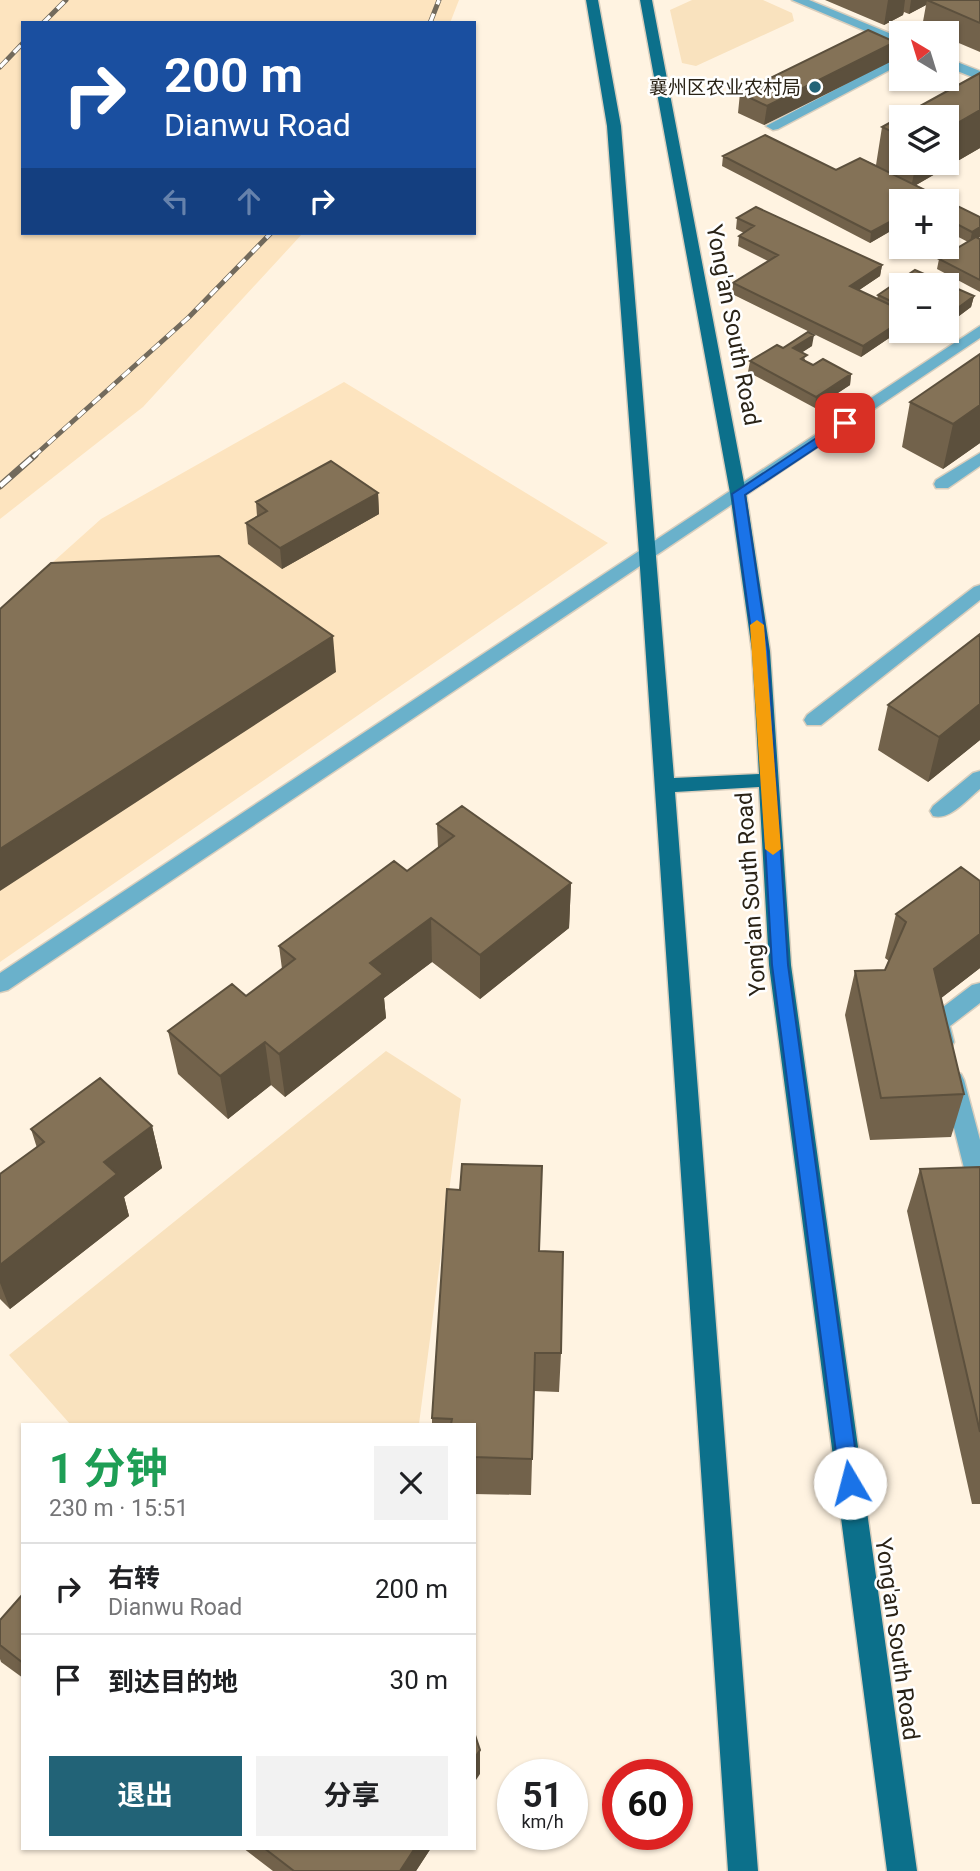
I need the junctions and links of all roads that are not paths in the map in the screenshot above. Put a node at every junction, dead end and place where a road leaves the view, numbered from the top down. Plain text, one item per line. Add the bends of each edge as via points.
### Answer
1 (592, 0) edge
2 (646, 0) edge
3 (798, 0) edge
4 (889, 37) edge
5 (889, 65) edge
6 (959, 67) edge
7 (980, 76) edge
8 (773, 126) edge
9 (980, 331) edge
10 (980, 458) edge
11 (942, 484) dead end
12 (738, 494) junction
13 (648, 553) junction
14 (980, 591) edge
15 (814, 720) dead end
16 (980, 778) edge
17 (769, 780) junction
18 (666, 785) junction
19 (940, 811) dead end
20 (0, 984) edge
21 (980, 991) edge
22 (980, 1184) edge
23 (743, 1871) edge
24 (902, 1871) edge

1 - 13 main road via 614,126
2 - 12 main road, Yong'an South Road
3 - 4 street
5 - 8 street
6 - 7 street
9 - 12 street
10 - 11 street
12 - 13 street
12 - 17 main road, Yong'an South Road via 761,651
13 - 18 main road
13 - 20 street
14 - 15 street
16 - 19 street
17 - 18 main road
17 - 24 main road, Yong'an South Road via 780,965
18 - 23 main road
21 - 22 street via 938,1024

